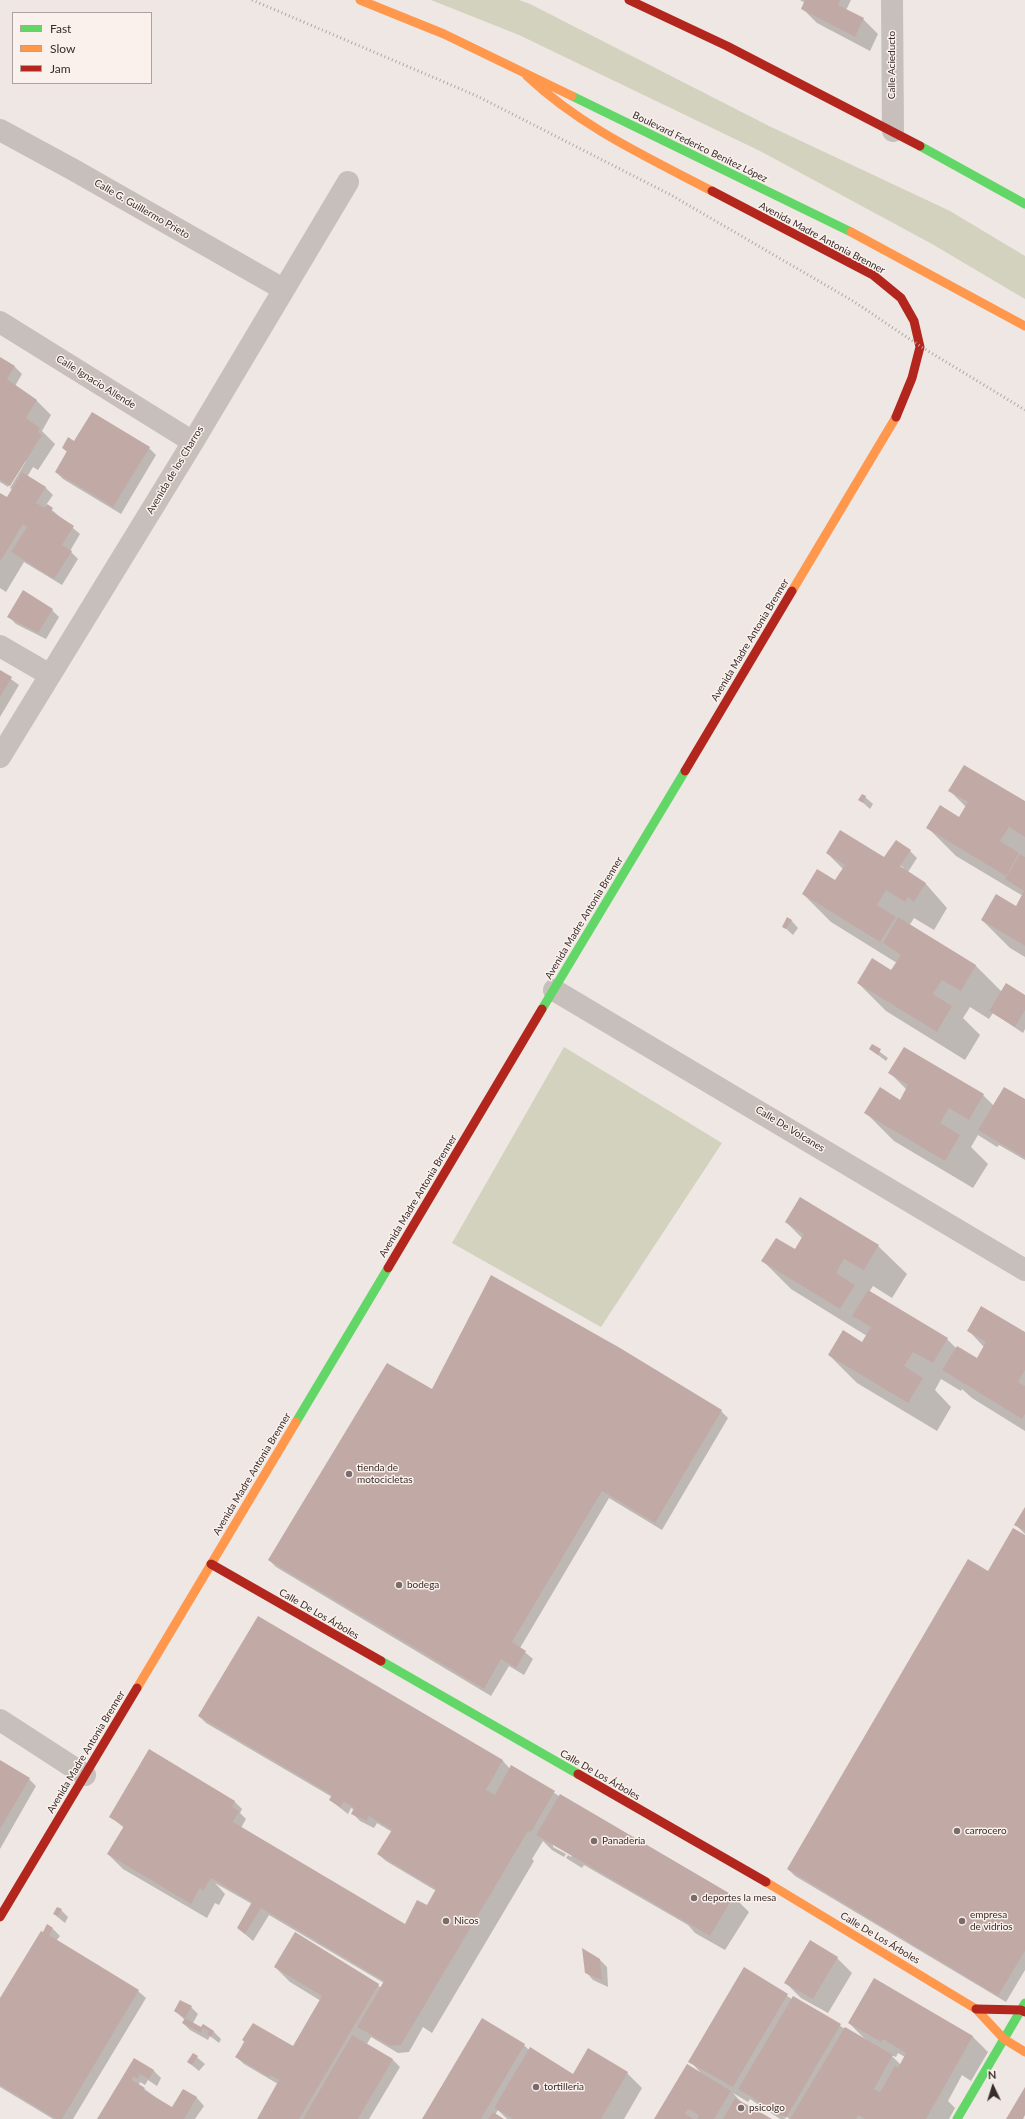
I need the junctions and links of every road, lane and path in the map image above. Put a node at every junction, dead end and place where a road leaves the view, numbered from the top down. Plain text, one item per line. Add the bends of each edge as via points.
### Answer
1 (360, 0) edge
2 (629, 0) edge
3 (892, 0) edge
4 (525, 74) junction
5 (0, 130) edge
6 (893, 130) junction
7 (348, 182) dead end
8 (1025, 204) edge
9 (283, 290) junction
10 (0, 322) edge
11 (1025, 326) edge
12 (193, 442) junction
13 (0, 646) edge
14 (50, 674) junction
15 (0, 757) edge
16 (554, 990) junction
17 (1025, 1270) edge
18 (211, 1564) junction
19 (0, 1720) edge
20 (85, 1775) junction
21 (0, 1917) edge
22 (1024, 2008) edge
23 (976, 2009) junction
24 (1004, 2040) junction
25 (1025, 2052) edge
26 (956, 2119) edge

1 - 4 street, Boulevard Federico Benítez López via 444,34
2 - 6 street via 727,46
3 - 6 street, Calle Acieducto
4 - 11 street, Boulevard Federico Benítez López via 880,246
4 - 16 street, Avenida Madre Antonia Brenner via 562,108 586,124 873,275 894,290 907,306 915,323 920,346 901,409
5 - 9 street, Calle G. Guillermo Prieto
6 - 8 street
7 - 9 street, Avenida de los Charros
9 - 12 street, Avenida de los Charros
10 - 12 street, Calle Ignacio Allende
12 - 14 street, Avenida de los Charros
13 - 14 street
14 - 15 street, Avenida de los Charros
16 - 17 street, Calle De Volcanes
16 - 18 street, Avenida Madre Antonia Brenner
18 - 20 street, Avenida Madre Antonia Brenner
18 - 23 street, Calle De Los Árboles via 771,1885
19 - 20 street
20 - 21 street, Avenida Madre Antonia Brenner
22 - 23 street, Calle De Los Árboles
22 - 24 street
23 - 24 street, Calle De Los Árboles
24 - 25 street, Calle De Los Árboles
24 - 26 street

